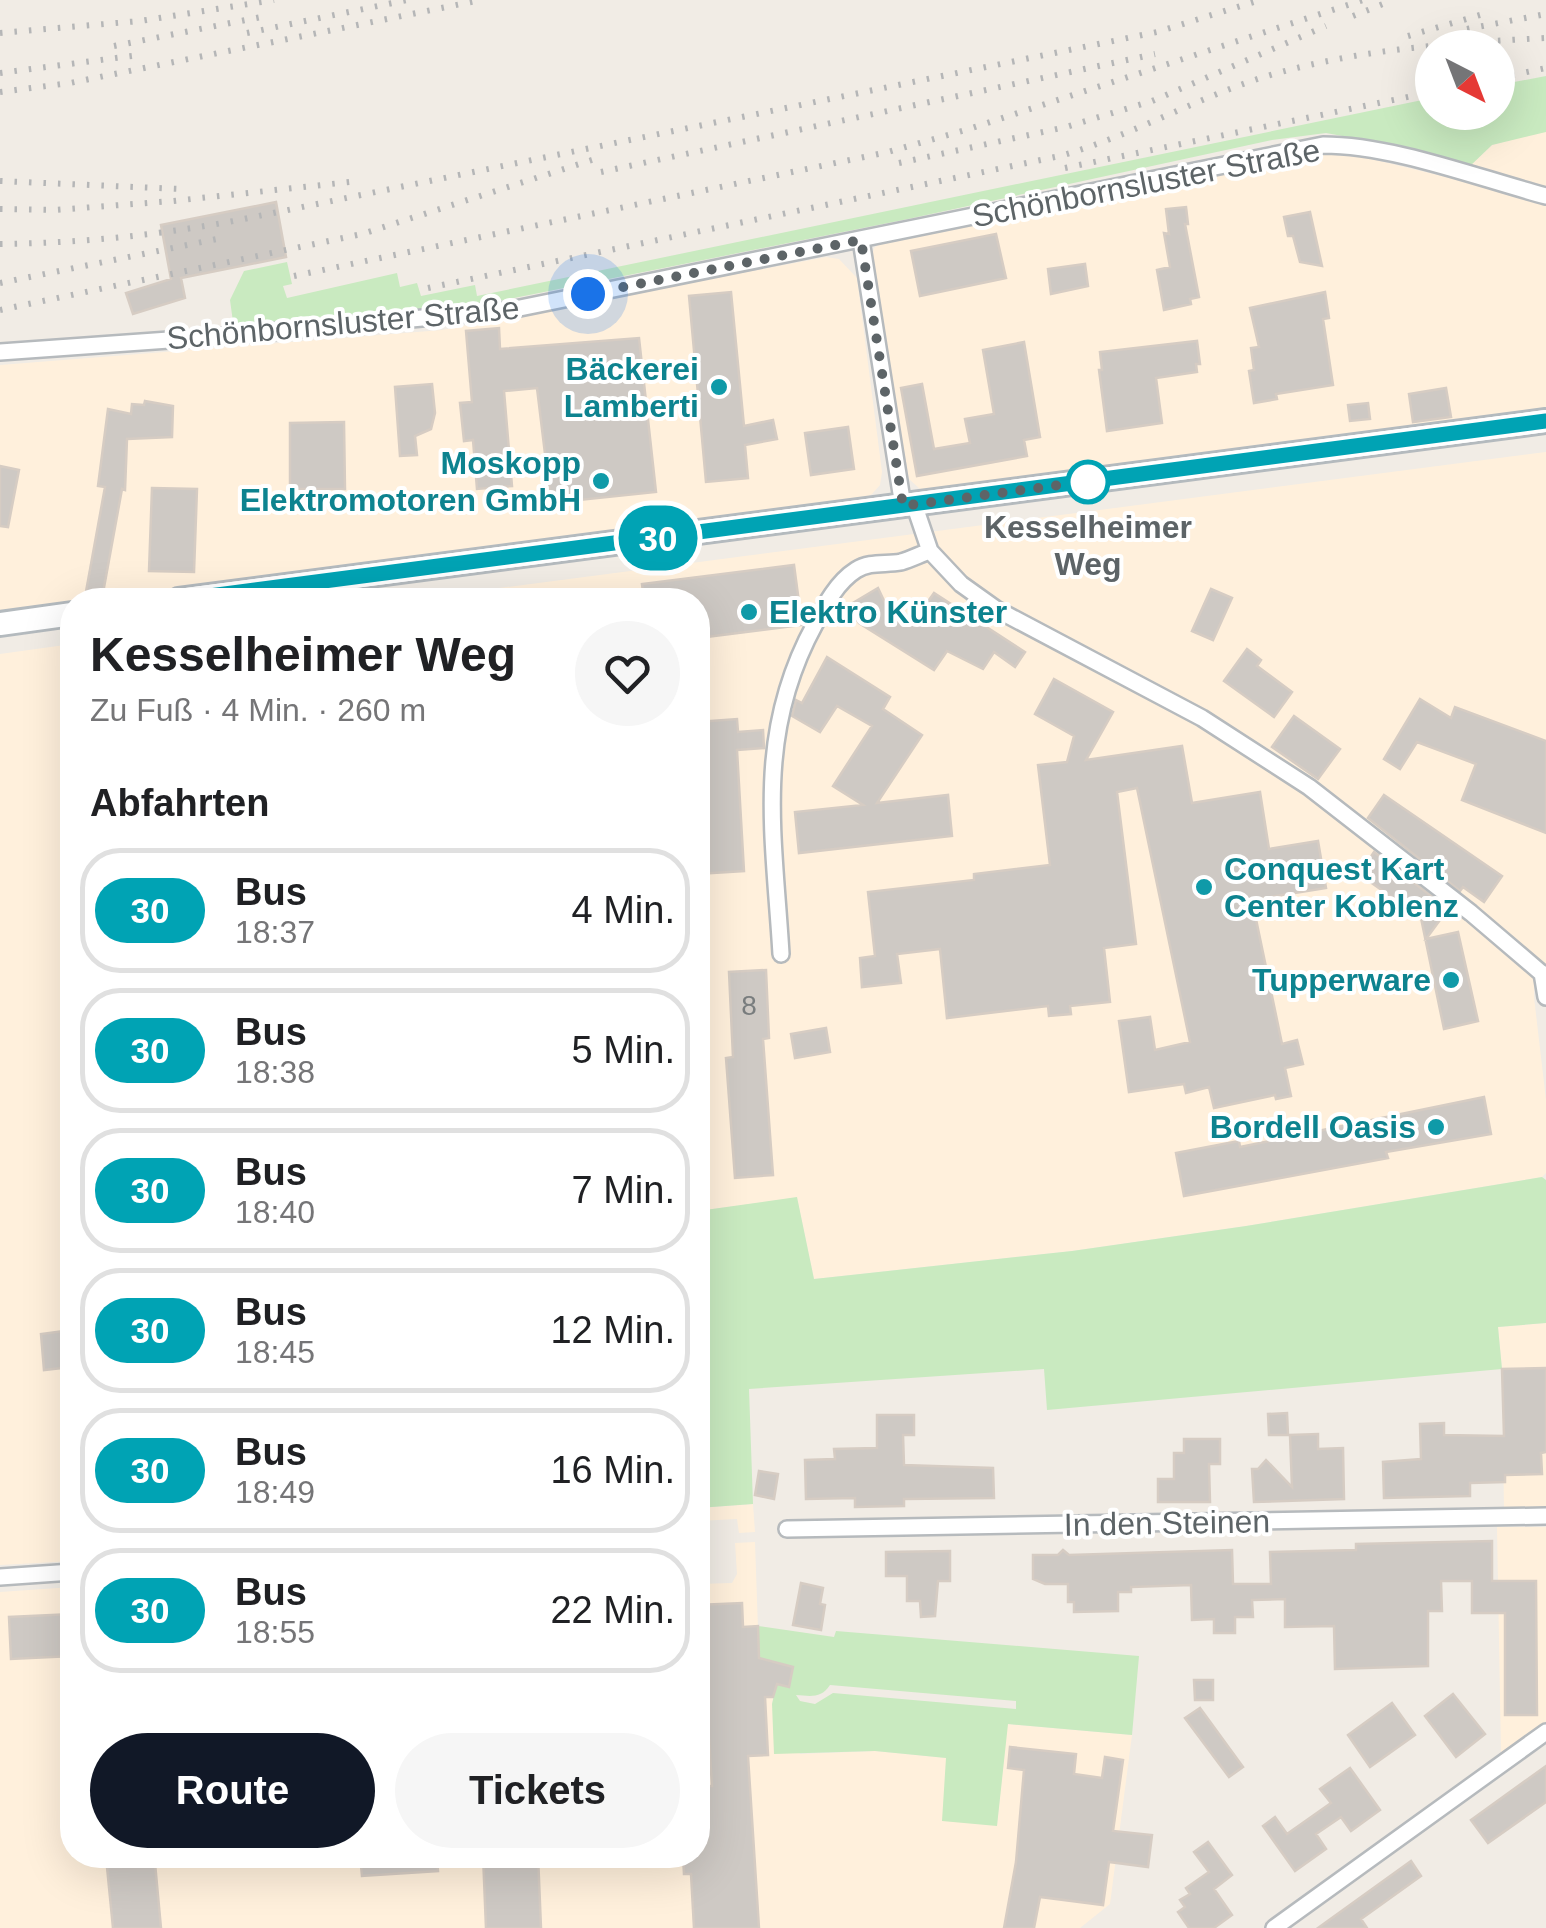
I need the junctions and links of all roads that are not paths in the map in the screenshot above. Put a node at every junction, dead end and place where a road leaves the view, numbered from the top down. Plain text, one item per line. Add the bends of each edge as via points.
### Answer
1 (1546, 196) edge
2 (861, 240) junction
3 (0, 352) edge
4 (1546, 421) edge
5 (908, 505) junction
6 (930, 551) junction
7 (271, 588) edge
8 (60, 616) edge
9 (0, 624) edge
10 (780, 954) dead end
11 (1544, 975) edge
12 (1546, 996) edge
13 (1546, 1516) edge
14 (787, 1529) dead end
15 (60, 1573) edge
16 (0, 1577) edge
17 (1546, 1732) edge
18 (1274, 1928) edge

1 - 2 street, Schönbornsluster Straße via 1385,152 1323,145
2 - 3 street, Schönbornsluster Straße via 510,310
2 - 5 street
4 - 5 street
5 - 6 street
5 - 7 street
6 - 10 street via 852,572 819,616 794,668 772,765
6 - 11 street via 996,609 1202,718 1308,787
8 - 9 street
11 - 12 street
13 - 14 street, In den Steinen
15 - 16 street
17 - 18 street

